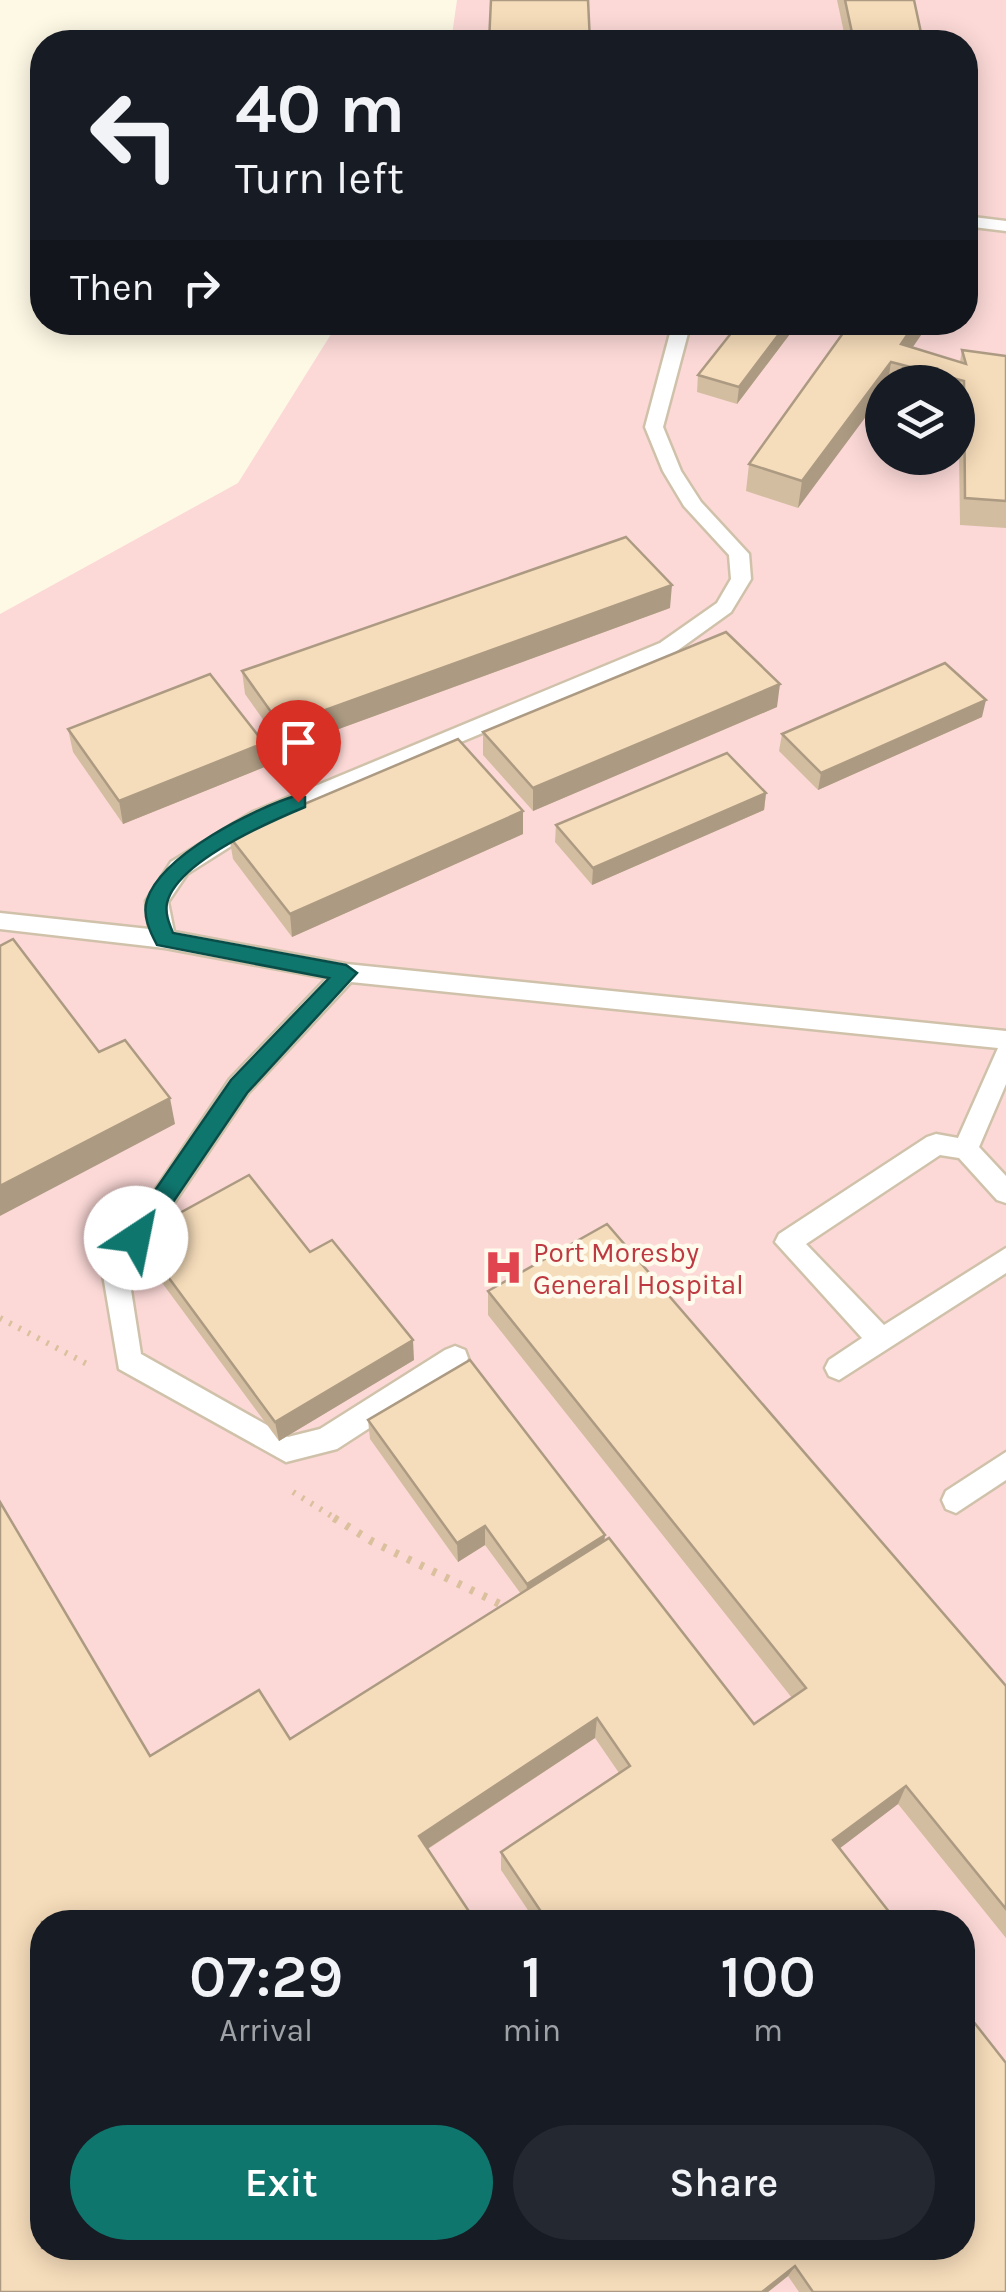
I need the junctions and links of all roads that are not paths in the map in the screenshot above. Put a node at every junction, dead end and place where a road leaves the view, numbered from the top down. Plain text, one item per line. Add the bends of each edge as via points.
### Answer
1 (978, 223) edge
2 (1006, 226) edge
3 (679, 335) edge
4 (0, 921) edge
5 (164, 939) junction
6 (346, 973) junction
7 (1006, 1040) edge
8 (1006, 1055) edge
9 (966, 1150) junction
10 (1006, 1193) edge
11 (1006, 1259) edge
12 (882, 1341) junction
13 (455, 1358) dead end
14 (838, 1368) dead end
15 (1006, 1464) edge
16 (956, 1500) dead end

1 - 2 lane
3 - 5 lane via 654,427 694,506 739,554 741,579 724,607 667,648 261,818 179,868 157,900
4 - 5 lane
5 - 6 lane
6 - 7 lane
6 - 13 lane via 239,1086 115,1269 129,1361 286,1450 327,1440
8 - 9 lane
9 - 10 lane
9 - 12 lane via 936,1144 788,1242
11 - 12 lane
12 - 14 lane
15 - 16 lane

